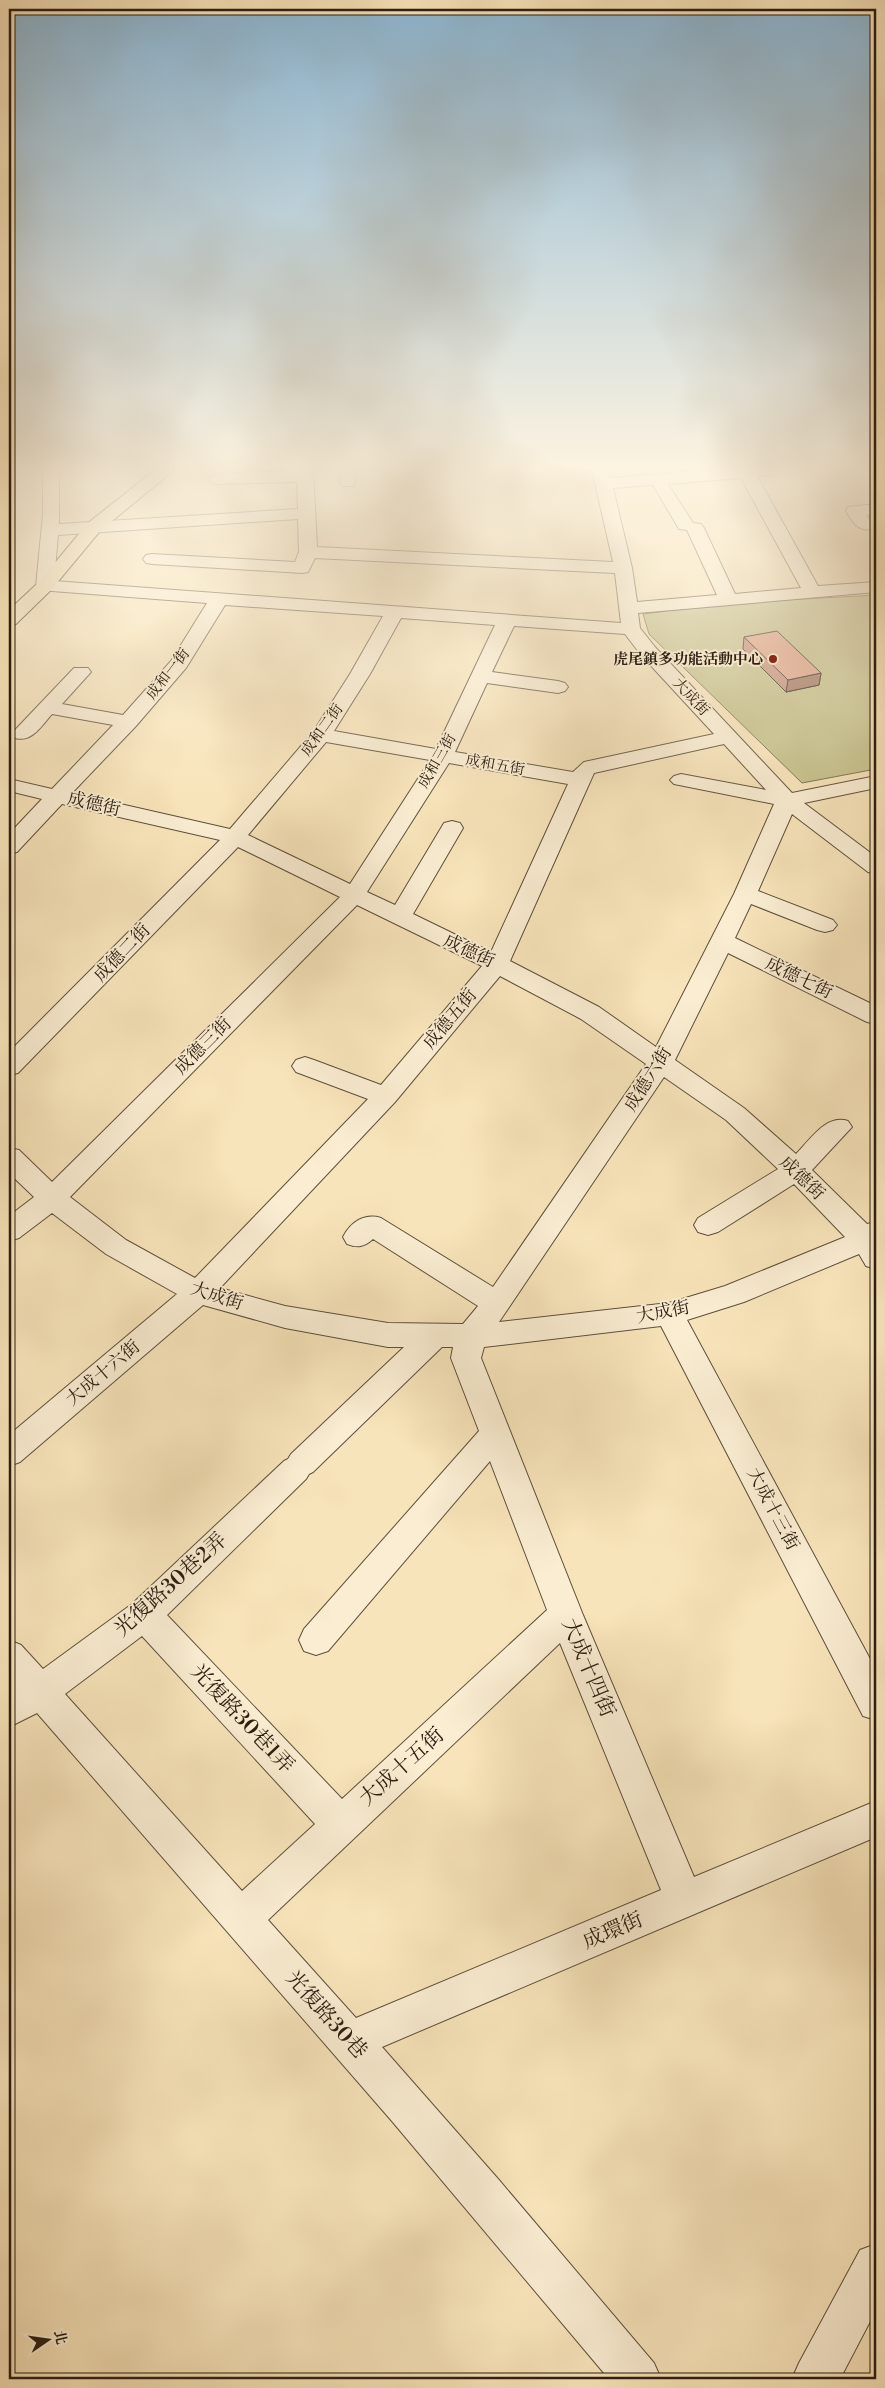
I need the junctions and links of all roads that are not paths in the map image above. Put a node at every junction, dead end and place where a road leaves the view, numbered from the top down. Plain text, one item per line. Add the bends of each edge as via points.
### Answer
1 (25, 581) edge
2 (45, 581) edge
3 (49, 581) edge
4 (625, 581) edge
5 (719, 581) edge
6 (806, 581) edge
7 (45, 586) junction
8 (876, 587) edge
9 (812, 592) junction
10 (9, 597) edge
11 (220, 598) junction
12 (728, 599) junction
13 (629, 608) junction
14 (395, 611) junction
15 (9, 620) edge
16 (507, 620) junction
17 (631, 629) junction
18 (81, 672) dead end
19 (482, 676) junction
20 (558, 687) dead end
21 (48, 707) junction
22 (128, 722) junction
23 (22, 734) dead end
24 (321, 735) junction
25 (729, 737) junction
26 (443, 756) junction
27 (581, 780) junction
28 (680, 780) dead end
29 (876, 782) edge
30 (9, 785) edge
31 (60, 796) junction
32 (787, 800) junction
33 (452, 828) dead end
34 (234, 838) junction
35 (9, 847) edge
36 (876, 867) edge
37 (745, 894) junction
38 (354, 895) junction
39 (398, 918) junction
40 (825, 925) dead end
41 (722, 940) junction
42 (497, 964) junction
43 (876, 1016) edge
44 (661, 1062) junction
45 (305, 1066) dead end
46 (9, 1068) edge
47 (386, 1096) junction
48 (839, 1127) dead end
49 (9, 1157) edge
50 (796, 1170) junction
51 (52, 1198) junction
52 (708, 1225) dead end
53 (9, 1230) edge
54 (356, 1237) dead end
55 (872, 1243) edge
56 (198, 1293) junction
57 (497, 1304) junction
58 (669, 1314) junction
59 (435, 1336) junction
60 (471, 1336) junction
61 (494, 1435) junction
62 (9, 1453) edge
63 (144, 1615) junction
64 (566, 1615) junction
65 (316, 1640) dead end
66 (9, 1656) edge
67 (24, 1702) edge
68 (876, 1704) edge
69 (876, 1819) edge
70 (340, 1824) junction
71 (685, 1901) junction
72 (240, 1919) junction
73 (349, 2041) junction
74 (876, 2266) edge
75 (638, 2379) edge
76 (815, 2379) edge

1 - 10 main road
2 - 7 street
3 - 7 main road
4 - 13 street
5 - 12 street
6 - 9 street
7 - 11 street
7 - 15 main road
8 - 9 street
9 - 12 street
11 - 14 street
11 - 22 street, 成和一街 via 178,664
12 - 13 street
13 - 17 street
14 - 16 street
14 - 24 street, 成和二街
16 - 17 street
16 - 19 street, 成和三街
17 - 25 street, 大成街
18 - 21 street
19 - 20 street
19 - 26 street, 成和三街
21 - 22 street
21 - 23 street
22 - 31 street, 成和一街
24 - 26 street, 成和五街
24 - 34 street, 成和二街
25 - 27 street, 成德五街 via 591,766 585,770
25 - 32 street, 大成街
26 - 27 street, 成和五街
26 - 38 street, 成和三街
27 - 42 street, 成德五街
28 - 32 street
29 - 32 street
30 - 31 street, 成德街
31 - 34 street, 成德街
31 - 35 street, 成和一街
32 - 36 street, 大成街
32 - 37 street, 成德六街
33 - 39 street
34 - 38 street, 成德街
34 - 46 street, 成德二街
37 - 40 street
37 - 41 street, 成德六街
38 - 39 street, 成德街
38 - 51 street, 成德三街
39 - 42 street, 成德街
41 - 43 street, 成德七街
41 - 44 street, 成德六街
42 - 44 street, 成德街 via 590,1013
42 - 47 street, 成德五街
44 - 50 street, 成德街 via 735,1114
44 - 57 street, 成德六街
45 - 47 street
47 - 56 street, 成德五街
48 - 50 street
49 - 51 street, 大成街
50 - 52 street
50 - 55 street, 成德街
51 - 53 street, 成德三街
51 - 56 street, 大成街 via 116,1247
54 - 57 street via 371,1224
55 - 58 street, 大成街 via 734,1294
56 - 59 street, 大成街 via 285,1317 388,1335
56 - 62 street, 大成十六街
57 - 60 street, 成德六街
58 - 60 street, 大成街
58 - 68 street, 大成十三街
59 - 60 street, 大成街
59 - 63 street, 光復路30巷2弄
60 - 61 street, 大成十四街 via 466,1358
61 - 64 street, 大成十四街
61 - 65 street
63 - 67 street, 光復路30巷2弄
63 - 70 street, 光復路30巷1弄
64 - 70 street, 大成十五街
64 - 71 street, 大成十四街
66 - 67 street, 光復路30巷
67 - 72 street, 光復路30巷
69 - 71 street, 成環街
70 - 72 street, 大成十五街
71 - 73 street, 成環街
72 - 73 street, 光復路30巷
73 - 75 street, 光復路30巷
74 - 76 street

